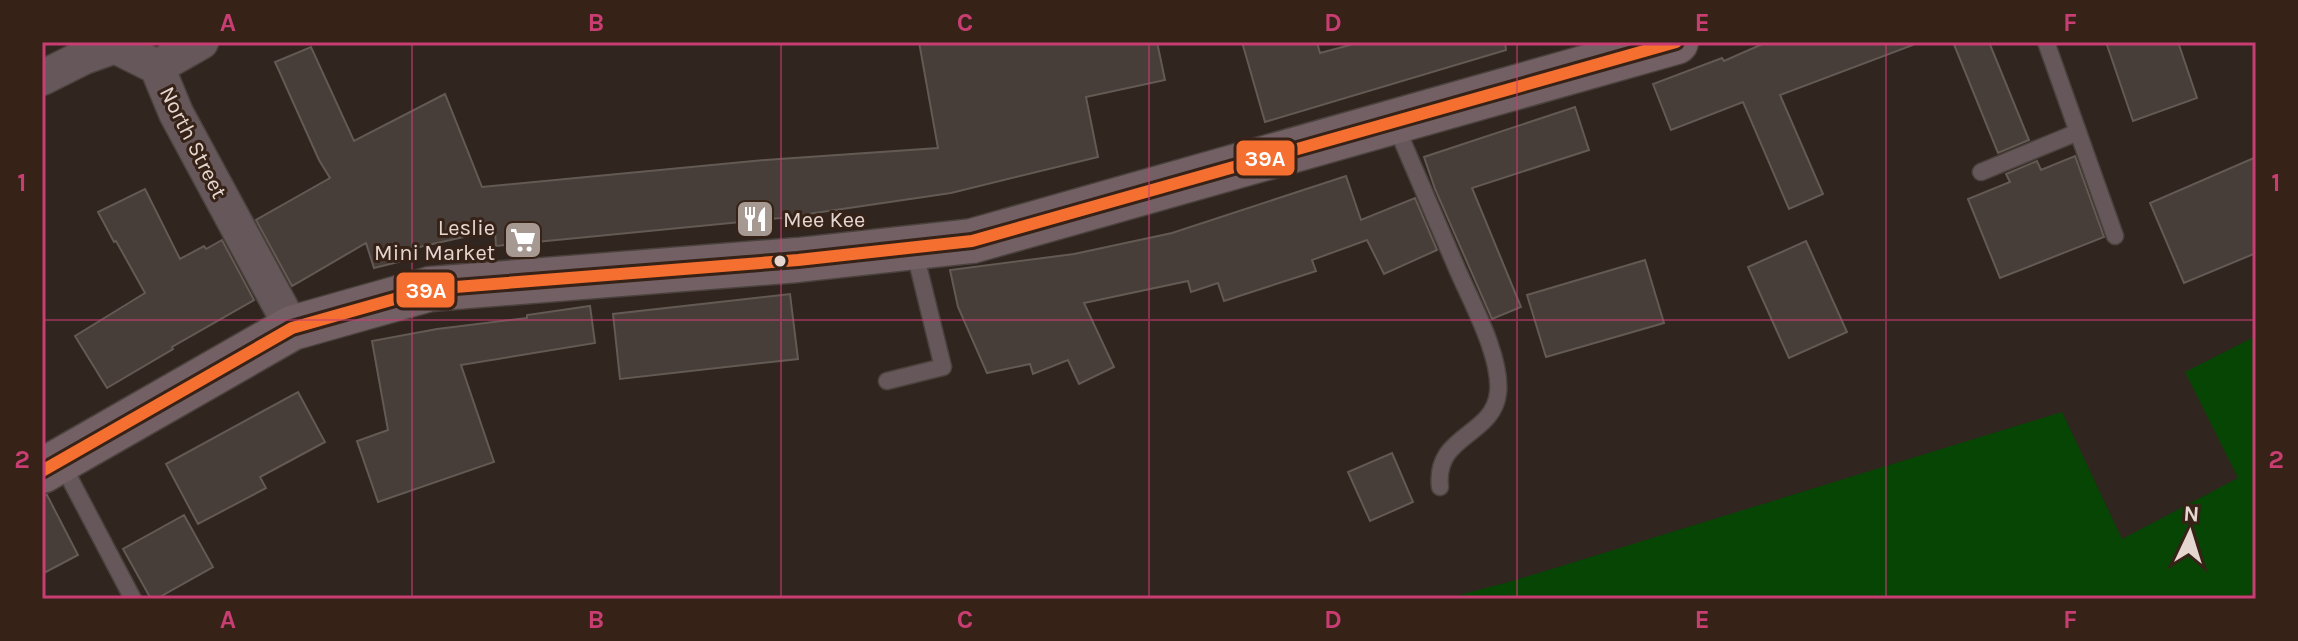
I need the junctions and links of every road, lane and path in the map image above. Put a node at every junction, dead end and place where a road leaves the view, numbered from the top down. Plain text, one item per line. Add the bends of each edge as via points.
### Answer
1 (201, 42) edge
2 (1676, 42) edge
3 (2046, 42) edge
4 (113, 44) edge
5 (157, 67) junction
6 (42, 78) edge
7 (1394, 122) junction
8 (2078, 132) junction
9 (1981, 172) dead end
10 (2115, 236) dead end
11 (914, 247) junction
12 (292, 328) junction
13 (887, 381) dead end
14 (51, 466) edge
15 (1440, 487) dead end
16 (133, 599) edge

1 - 5 street
2 - 7 main road
3 - 8 lane
4 - 5 street, North Street
4 - 6 street, North Street
5 - 12 street, North Street via 176,113
7 - 11 main road via 972,241
7 - 15 lane via 1476,313 1498,378 1493,408 1441,461
8 - 9 lane
8 - 10 lane
11 - 12 main road via 430,289
11 - 13 lane via 943,367
12 - 14 main road
14 - 16 lane

